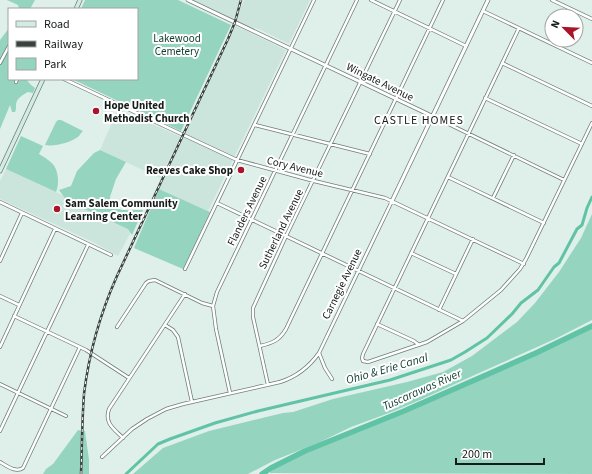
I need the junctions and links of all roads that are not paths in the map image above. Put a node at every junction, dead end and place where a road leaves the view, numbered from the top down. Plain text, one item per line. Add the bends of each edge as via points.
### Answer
1 (188, 0) edge
2 (314, 0) edge
3 (357, 0) edge
4 (371, 0) edge
5 (400, 0) edge
6 (443, 0) edge
7 (488, 0) edge
8 (552, 0) edge
9 (483, 11) junction
10 (395, 12) junction
11 (592, 19) edge
12 (430, 28) junction
13 (519, 28) junction
14 (466, 46) junction
15 (8, 48) edge
16 (291, 48) junction
17 (0, 63) edge
18 (502, 63) junction
19 (592, 63) edge
20 (326, 66) junction
21 (43, 80) edge
22 (66, 80) edge
23 (361, 82) junction
24 (486, 98) junction
25 (396, 99) junction
26 (592, 106) edge
27 (432, 116) junction
28 (592, 123) edge
29 (255, 125) junction
30 (468, 134) junction
31 (292, 135) junction
32 (331, 144) junction
33 (582, 144) junction
34 (370, 154) junction
35 (514, 156) junction
36 (237, 160) junction
37 (2, 163) edge
38 (0, 171) edge
39 (275, 171) junction
40 (448, 177) junction
41 (564, 180) junction
42 (314, 181) junction
43 (352, 190) junction
44 (492, 198) junction
45 (392, 201) junction
46 (0, 202) edge
47 (217, 203) junction
48 (22, 213) junction
49 (428, 218) junction
50 (252, 220) junction
51 (544, 223) junction
52 (55, 229) junction
53 (286, 236) junction
54 (473, 239) junction
55 (88, 245) junction
56 (322, 253) junction
57 (412, 253) junction
58 (111, 255) dead end
59 (0, 261) edge
60 (524, 264) junction
61 (185, 268) dead end
62 (358, 271) junction
63 (456, 274) junction
64 (394, 288) junction
65 (185, 294) junction
66 (0, 296) edge
67 (19, 305) junction
68 (213, 306) junction
69 (439, 310) junction
70 (14, 316) junction
71 (463, 322) junction
72 (377, 324) junction
73 (165, 325) junction
74 (117, 327) dead end
75 (47, 332) junction
76 (419, 345) junction
77 (260, 346) junction
78 (0, 347) edge
79 (80, 347) junction
80 (319, 353) junction
81 (129, 378) junction
82 (332, 379) dead end
83 (0, 384) edge
84 (268, 385) junction
85 (18, 393) junction
86 (230, 393) junction
87 (192, 402) junction
88 (52, 409) junction
89 (66, 416) dead end
90 (0, 431) edge
91 (123, 438) junction
92 (102, 457) dead end
93 (0, 462) edge

1 - 16 street, Wingate Avenue
2 - 16 street
3 - 20 street, Flanders Avenue
4 - 10 street
5 - 10 street, Sutherland Avenue
6 - 12 street
7 - 9 street, Carnegie Avenue
8 - 11 street
9 - 13 street
9 - 14 street, Carnegie Avenue
10 - 12 street
10 - 23 street, Sutherland Avenue
12 - 14 street
12 - 25 street
13 - 18 street
13 - 19 street
14 - 27 street, Carnegie Avenue
15 - 17 street
16 - 20 street, Wingate Avenue
16 - 29 street
18 - 24 street
18 - 26 street
20 - 23 street, Wingate Avenue
20 - 31 street, Flanders Avenue
21 - 37 main road
22 - 36 street, Cory Avenue
23 - 25 street, Wingate Avenue
23 - 32 street, Sutherland Avenue
24 - 30 street
24 - 33 street
25 - 27 street, Wingate Avenue
25 - 34 street
27 - 30 street, Wingate Avenue
27 - 45 street, Carnegie Avenue
28 - 33 street
29 - 31 street
29 - 36 street
30 - 35 street, Wingate Avenue
30 - 40 street
31 - 32 street
31 - 39 street, Flanders Avenue
32 - 34 street
32 - 42 street, Sutherland Avenue
33 - 41 street
34 - 43 street
35 - 41 street, Wingate Avenue
35 - 44 street
36 - 39 street, Cory Avenue
36 - 47 street
37 - 38 main road
39 - 42 street, Cory Avenue
39 - 50 street, Flanders Avenue
40 - 44 street
40 - 49 street
41 - 51 street
42 - 43 street, Cory Avenue
42 - 53 street, Sutherland Avenue
43 - 45 street, Cory Avenue
43 - 56 street
44 - 51 street
45 - 49 street, Cory Avenue
45 - 62 street, Carnegie Avenue
46 - 48 street
47 - 50 street
47 - 61 street
48 - 52 street
48 - 59 street
49 - 54 street, Cory Avenue
49 - 57 street
50 - 53 street
50 - 68 street, Flanders Avenue
51 - 60 street
52 - 55 street
52 - 67 street
53 - 56 street
53 - 77 street, Sutherland Avenue via 253,308
54 - 60 street, Cory Avenue
54 - 63 street
55 - 58 street
55 - 75 street
56 - 62 street
56 - 77 street via 282,335
57 - 63 street
57 - 64 street
60 - 71 street via 501,290
62 - 64 street
62 - 80 street, Carnegie Avenue
63 - 69 street
64 - 69 street
64 - 72 street
65 - 68 street
65 - 73 street
65 - 74 street via 155,280 150,281
66 - 67 street
67 - 70 street
68 - 86 street, Flanders Avenue
69 - 71 street
70 - 75 street
70 - 78 street
71 - 76 street
72 - 76 street
72 - 76 street via 362,354 364,362
73 - 81 street
73 - 87 street via 178,337
75 - 79 street
75 - 85 street
77 - 84 street, Sutherland Avenue
79 - 81 street
79 - 88 street
80 - 82 street
80 - 84 street, Carnegie Avenue via 295,376
81 - 91 street via 107,414 109,424
83 - 85 street
84 - 86 street, Carnegie Avenue
85 - 88 street
85 - 90 street
86 - 87 street, Carnegie Avenue
87 - 91 street, Carnegie Avenue via 154,415
88 - 89 street
88 - 93 street via 25,466 16,470
91 - 92 street, Carnegie Avenue

